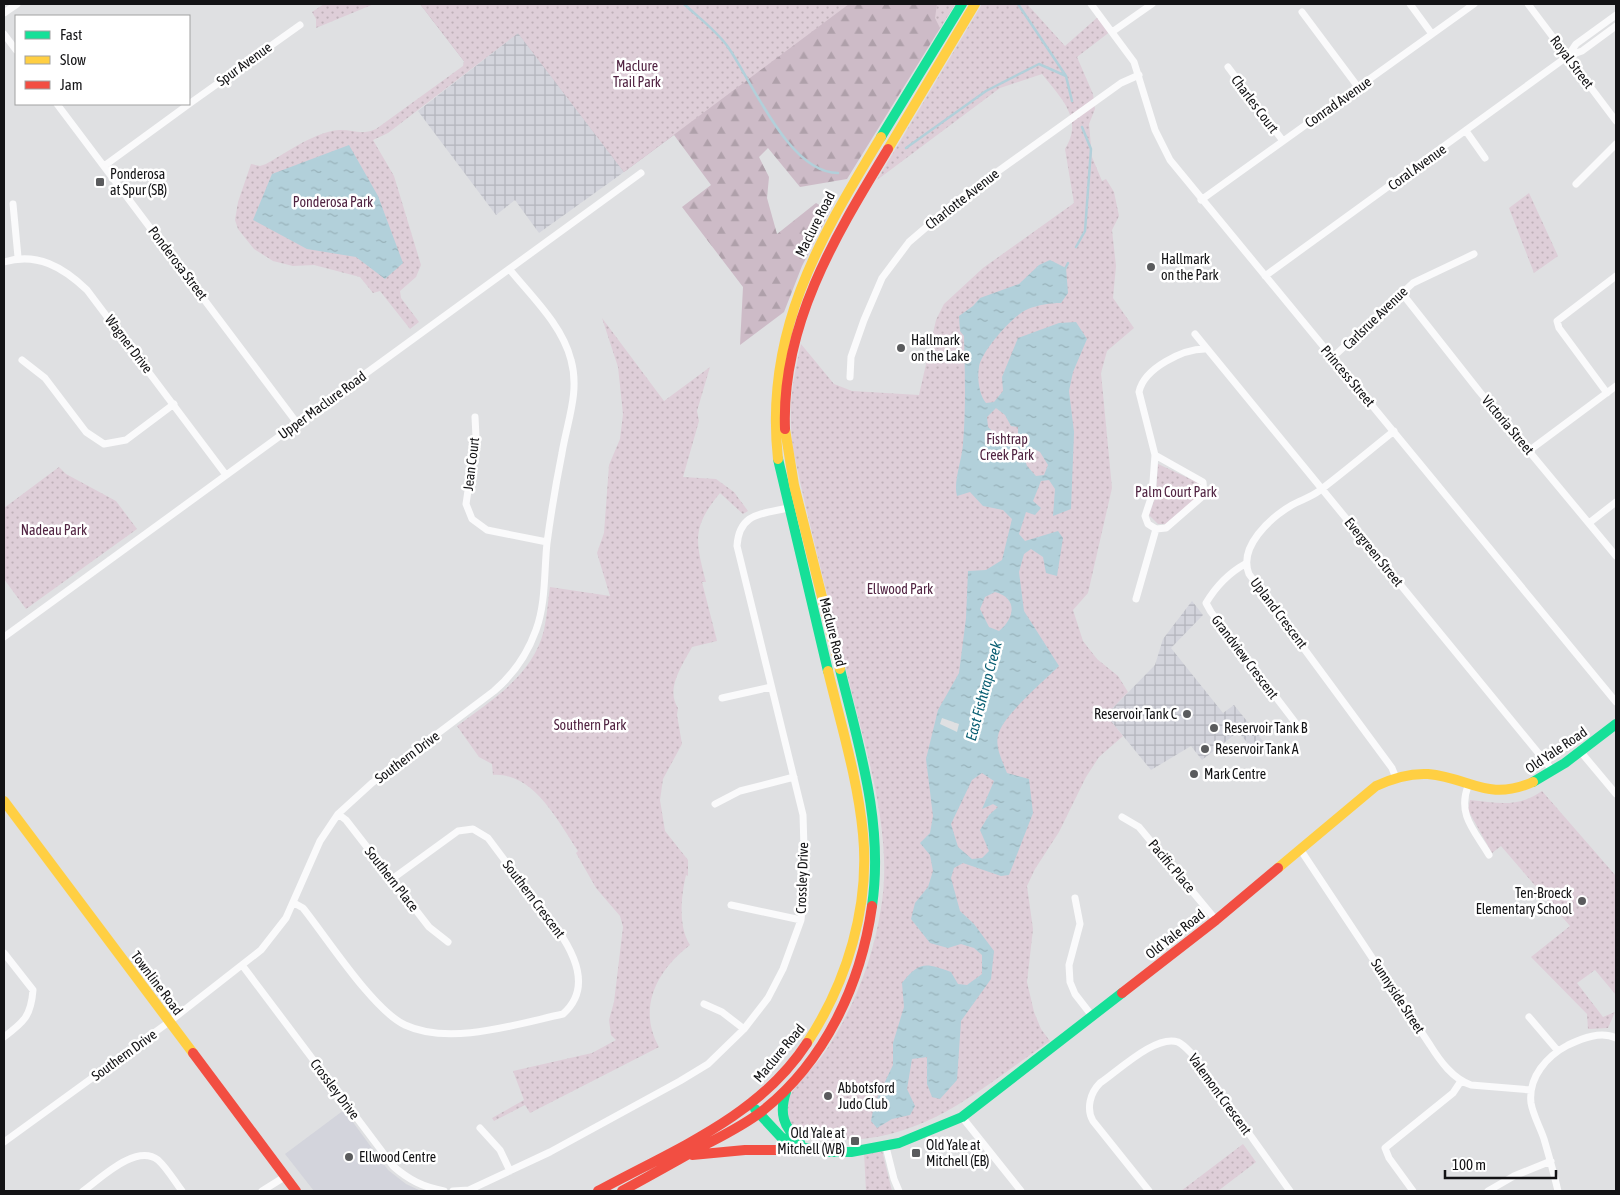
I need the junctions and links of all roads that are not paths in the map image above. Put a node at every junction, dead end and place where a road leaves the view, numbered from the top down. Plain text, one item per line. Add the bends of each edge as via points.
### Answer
1 (17, 4) edge
2 (962, 4) edge
3 (975, 4) edge
4 (1091, 4) edge
5 (1152, 4) edge
6 (1410, 4) edge
7 (1474, 4) edge
8 (1528, 4) edge
9 (1302, 12) dead end
10 (4, 13) edge
11 (1616, 15) edge
12 (300, 25) dead end
13 (1616, 26) edge
14 (1112, 32) junction
15 (4, 34) edge
16 (1432, 34) junction
17 (15, 49) edge
18 (1568, 56) junction
19 (1228, 67) dead end
20 (1139, 75) junction
21 (1358, 87) junction
22 (190, 103) edge
23 (58, 105) edge
24 (188, 105) edge
25 (1616, 120) edge
26 (1466, 132) junction
27 (1283, 140) junction
28 (1616, 144) edge
29 (1485, 158) dead end
30 (104, 166) junction
31 (641, 173) dead end
32 (1576, 184) dead end
33 (1202, 200) junction
34 (13, 204) dead end
35 (1474, 254) dead end
36 (18, 258) junction
37 (4, 262) edge
38 (510, 270) junction
39 (1264, 276) junction
40 (1616, 276) edge
41 (1401, 292) junction
42 (1195, 334) dead end
43 (1206, 349) junction
44 (1332, 358) junction
45 (22, 360) dead end
46 (850, 376) dead end
47 (1616, 386) edge
48 (1607, 393) junction
49 (174, 404) junction
50 (475, 417) dead end
51 (297, 423) junction
52 (1394, 431) junction
53 (1530, 450) junction
54 (1155, 455) junction
55 (226, 474) junction
56 (1322, 489) junction
57 (1616, 502) edge
58 (788, 508) junction
59 (1589, 523) junction
60 (1156, 529) junction
61 (547, 542) junction
62 (1616, 556) edge
63 (813, 558) junction
64 (1245, 564) junction
65 (1136, 599) dead end
66 (4, 637) edge
67 (771, 687) junction
68 (722, 698) dead end
69 (1616, 702) edge
70 (1616, 724) edge
71 (1301, 730) dead end
72 (1580, 751) junction
73 (1553, 771) junction
74 (794, 777) junction
75 (1396, 778) junction
76 (1468, 786) junction
77 (1616, 794) edge
78 (4, 801) edge
79 (715, 804) dead end
80 (338, 814) junction
81 (1122, 817) dead end
82 (1300, 849) junction
83 (1489, 855) dead end
84 (392, 879) junction
85 (1075, 898) dead end
86 (294, 903) junction
87 (731, 906) dead end
88 (801, 920) junction
89 (1216, 920) junction
90 (448, 942) dead end
91 (4, 953) edge
92 (242, 966) junction
93 (704, 1004) dead end
94 (1092, 1016) junction
95 (1529, 1017) dead end
96 (169, 1022) junction
97 (744, 1029) junction
98 (4, 1037) edge
99 (1616, 1038) edge
100 (1558, 1050) junction
101 (1462, 1082) junction
102 (787, 1089) junction
103 (1531, 1090) junction
104 (751, 1105) junction
105 (760, 1114) junction
106 (962, 1116) junction
107 (480, 1128) dead end
108 (4, 1142) edge
109 (886, 1147) junction
110 (814, 1150) junction
111 (688, 1155) junction
112 (1551, 1161) junction
113 (510, 1171) junction
114 (288, 1178) junction
115 (83, 1191) edge
116 (182, 1191) edge
117 (262, 1191) edge
118 (296, 1191) edge
119 (301, 1191) edge
120 (444, 1191) edge
121 (453, 1191) edge
122 (598, 1191) edge
123 (622, 1191) edge
124 (899, 1191) edge
125 (1021, 1191) edge
126 (1149, 1191) edge
127 (1290, 1191) edge
128 (1413, 1191) edge
129 (1488, 1191) edge
130 (1558, 1191) edge

1 - 10 street
2 - 58 main road, Maclure Road via 826,230 796,301 773,390 775,448
3 - 63 main road, Maclure Road via 836,235 820,268 797,335 786,391 785,425 790,461
4 - 14 street, Princess Street
5 - 14 street
6 - 16 street
7 - 16 street, Conrad Avenue
8 - 18 street, Royal Street
9 - 21 street
11 - 18 street, Coral Avenue via 1576,44
12 - 22 street, Spur Avenue
13 - 18 street, Coral Avenue via 1582,51
14 - 20 street, Princess Street via 1134,62
15 - 17 street
16 - 21 street, Conrad Avenue
18 - 25 street, Royal Street
18 - 26 street, Coral Avenue
19 - 27 street, Charles Court
20 - 33 street, Princess Street via 1164,150
20 - 46 street, Charlotte Avenue via 1121,83 958,200 909,242 882,278 851,357
21 - 27 street, Conrad Avenue
23 - 30 street, Ponderosa Street
24 - 30 street, Spur Avenue
26 - 29 street
26 - 39 street, Coral Avenue
27 - 33 street, Conrad Avenue
28 - 32 street
30 - 51 street, Ponderosa Street
31 - 38 street, Upper Maclure Road
33 - 39 street, Princess Street
34 - 36 street
35 - 41 street, Carlsrue Avenue via 1412,283
36 - 37 street, Wagner Drive
36 - 49 street, Wagner Drive via 44,261 76,279
38 - 51 street, Upper Maclure Road
38 - 61 street, Southern Drive via 564,341 572,361 574,404 562,451
39 - 44 street, Princess Street
40 - 48 street via 1557,321
41 - 44 street, Carlsrue Avenue
41 - 53 street, Victoria Street
42 - 43 street, Evergreen Street
43 - 54 street via 1180,353 1141,383 1139,392
43 - 56 street, Evergreen Street
44 - 52 street, Princess Street
45 - 49 street via 45,378 86,432 104,444 126,440
47 - 48 street
48 - 53 street
49 - 55 street, Wagner Drive
50 - 61 street, Jean Court via 476,437 466,504 472,520 487,530
51 - 55 street, Upper Maclure Road
52 - 56 street, Upland Crescent
52 - 69 street, Princess Street
53 - 59 street, Victoria Street
54 - 60 street via 1152,495 1145,516 1148,524
54 - 60 street via 1203,482 1204,495 1166,528
55 - 66 street, Upper Maclure Road
56 - 64 street, Upland Crescent via 1290,506 1269,524 1247,552
56 - 73 street, Evergreen Street
57 - 59 street
58 - 63 main road via 796,514 804,548
58 - 67 street, Crossley Drive via 750,518 743,524 737,539
58 - 104 main road, Maclure Road via 858,795 864,867 861,905 852,946 846,968 823,1018 795,1061
59 - 62 street, Victoria Street
60 - 65 street
61 - 80 street, Southern Drive via 537,629 525,656 510,678 372,783
63 - 102 main road, Maclure Road via 869,789 876,869 865,941 847,997 811,1060
64 - 71 street, Grandview Crescent via 1220,585 1206,603
64 - 75 street, Upland Crescent
67 - 68 street
67 - 74 street, Crossley Drive
70 - 72 main road, Old Yale Road
72 - 73 main road, Old Yale Road
72 - 77 street
73 - 76 main road, Old Yale Road via 1528,785 1508,790 1488,791
74 - 79 street via 740,791
74 - 88 street, Crossley Drive via 804,815 805,881
75 - 76 main road, Old Yale Road via 1431,774
75 - 82 main road, Old Yale Road via 1367,793
76 - 83 street via 1464,813
78 - 96 main road, Townline Road
80 - 84 street, Southern Place
80 - 86 street, Southern Drive via 320,841
81 - 89 street, Pacific Place via 1139,827
82 - 89 main road, Old Yale Road
82 - 101 street, Sunnyside Street via 1430,1045
84 - 86 street, Southern Crescent via 458,831 473,829 488,838 571,950 579,990 573,1005 563,1014 478,1032 430,1033 406,1026 381,1008 303,908
84 - 90 street, Southern Place via 429,927
85 - 94 street via 1080,924 1069,965 1070,982
86 - 92 street, Southern Drive via 274,935
87 - 88 street
88 - 97 street, Crossley Drive via 783,969 768,998
89 - 94 main road, Old Yale Road
91 - 98 street via 33,990 31,1009 22,1024
92 - 96 street, Southern Drive
92 - 120 street, Crossley Drive via 393,1166 427,1188
93 - 97 street via 722,1012
94 - 106 main road, Old Yale Road
95 - 100 street
96 - 108 street, Southern Drive
96 - 114 main road, Townline Road
97 - 113 street, Crossley Drive via 708,1064 680,1081
99 - 100 street via 1598,1035
100 - 103 street via 1540,1067
101 - 103 street
101 - 128 street via 1454,1093 1385,1148 1388,1158
102 - 105 main road, Maclure Road
102 - 110 main road via 781,1105 782,1120 790,1134
103 - 112 street via 1531,1103
104 - 105 main road, Old Yale Road
104 - 122 main road, Maclure Road
105 - 110 main road, Old Yale Road via 784,1140
105 - 111 main road, Maclure Road
106 - 109 main road, Old Yale Road via 924,1136
106 - 125 street
107 - 113 street via 500,1150
109 - 110 main road, Old Yale Road
109 - 124 street
110 - 111 main road via 745,1150
111 - 123 main road, Maclure Road
112 - 129 street
112 - 130 street
113 - 121 street, Crossley Drive via 469,1190
114 - 117 street
114 - 118 main road, Townline Road
114 - 119 main road, Townline Road
115 - 116 street via 130,1157 144,1156 157,1160
126 - 127 street, Valemont Crescent via 1089,1115 1090,1101 1100,1083 1161,1041 1178,1042 1193,1055

